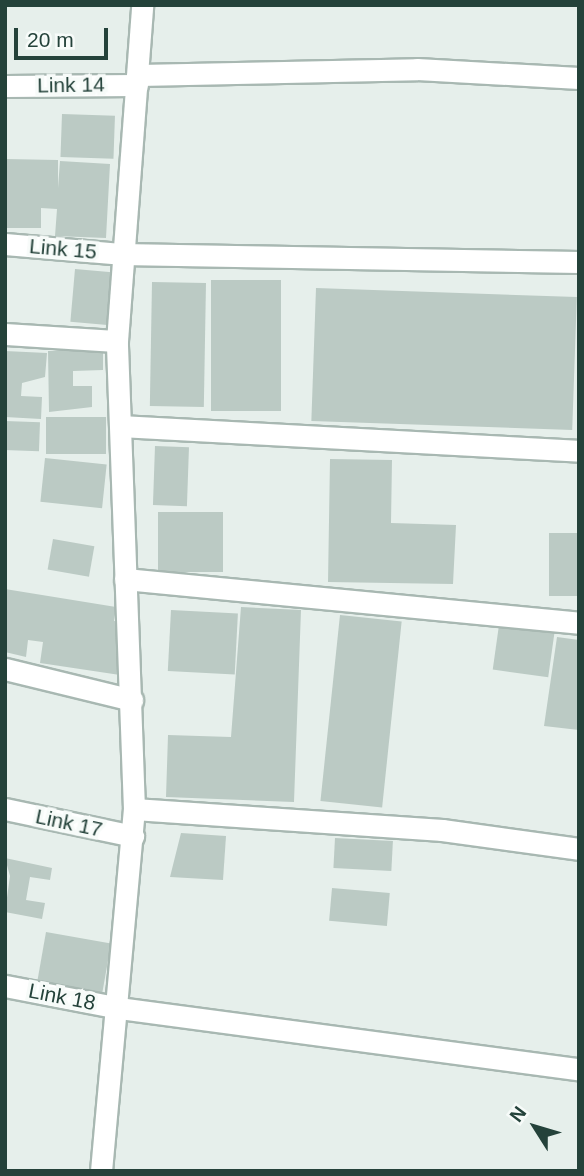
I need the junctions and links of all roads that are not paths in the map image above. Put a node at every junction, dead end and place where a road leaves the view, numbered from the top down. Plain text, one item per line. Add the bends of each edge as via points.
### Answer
1 (142, 5) edge
2 (579, 78) edge
3 (138, 80) junction
4 (5, 86) edge
5 (5, 244) edge
6 (121, 254) junction
7 (579, 262) edge
8 (5, 334) edge
9 (117, 341) junction
10 (121, 426) junction
11 (579, 451) edge
12 (125, 579) junction
13 (579, 623) edge
14 (5, 668) edge
15 (132, 700) junction
16 (5, 809) edge
17 (134, 809) junction
18 (133, 836) junction
19 (579, 849) edge
20 (5, 986) edge
21 (119, 1008) junction
22 (579, 1069) edge
23 (101, 1171) edge

1 - 3 street
2 - 3 street, Link 14 via 417,69
3 - 4 street, Link 14
3 - 6 street
5 - 6 street, Link 15
6 - 7 street, Link 15
6 - 9 street
8 - 9 street
9 - 10 street
10 - 11 street
10 - 12 street
12 - 13 street
12 - 15 street
14 - 15 street
15 - 17 street
16 - 18 street, Link 17
17 - 18 street
17 - 19 street via 442,830
18 - 21 street
20 - 21 street, Link 18
21 - 22 street, Link 18
21 - 23 street

